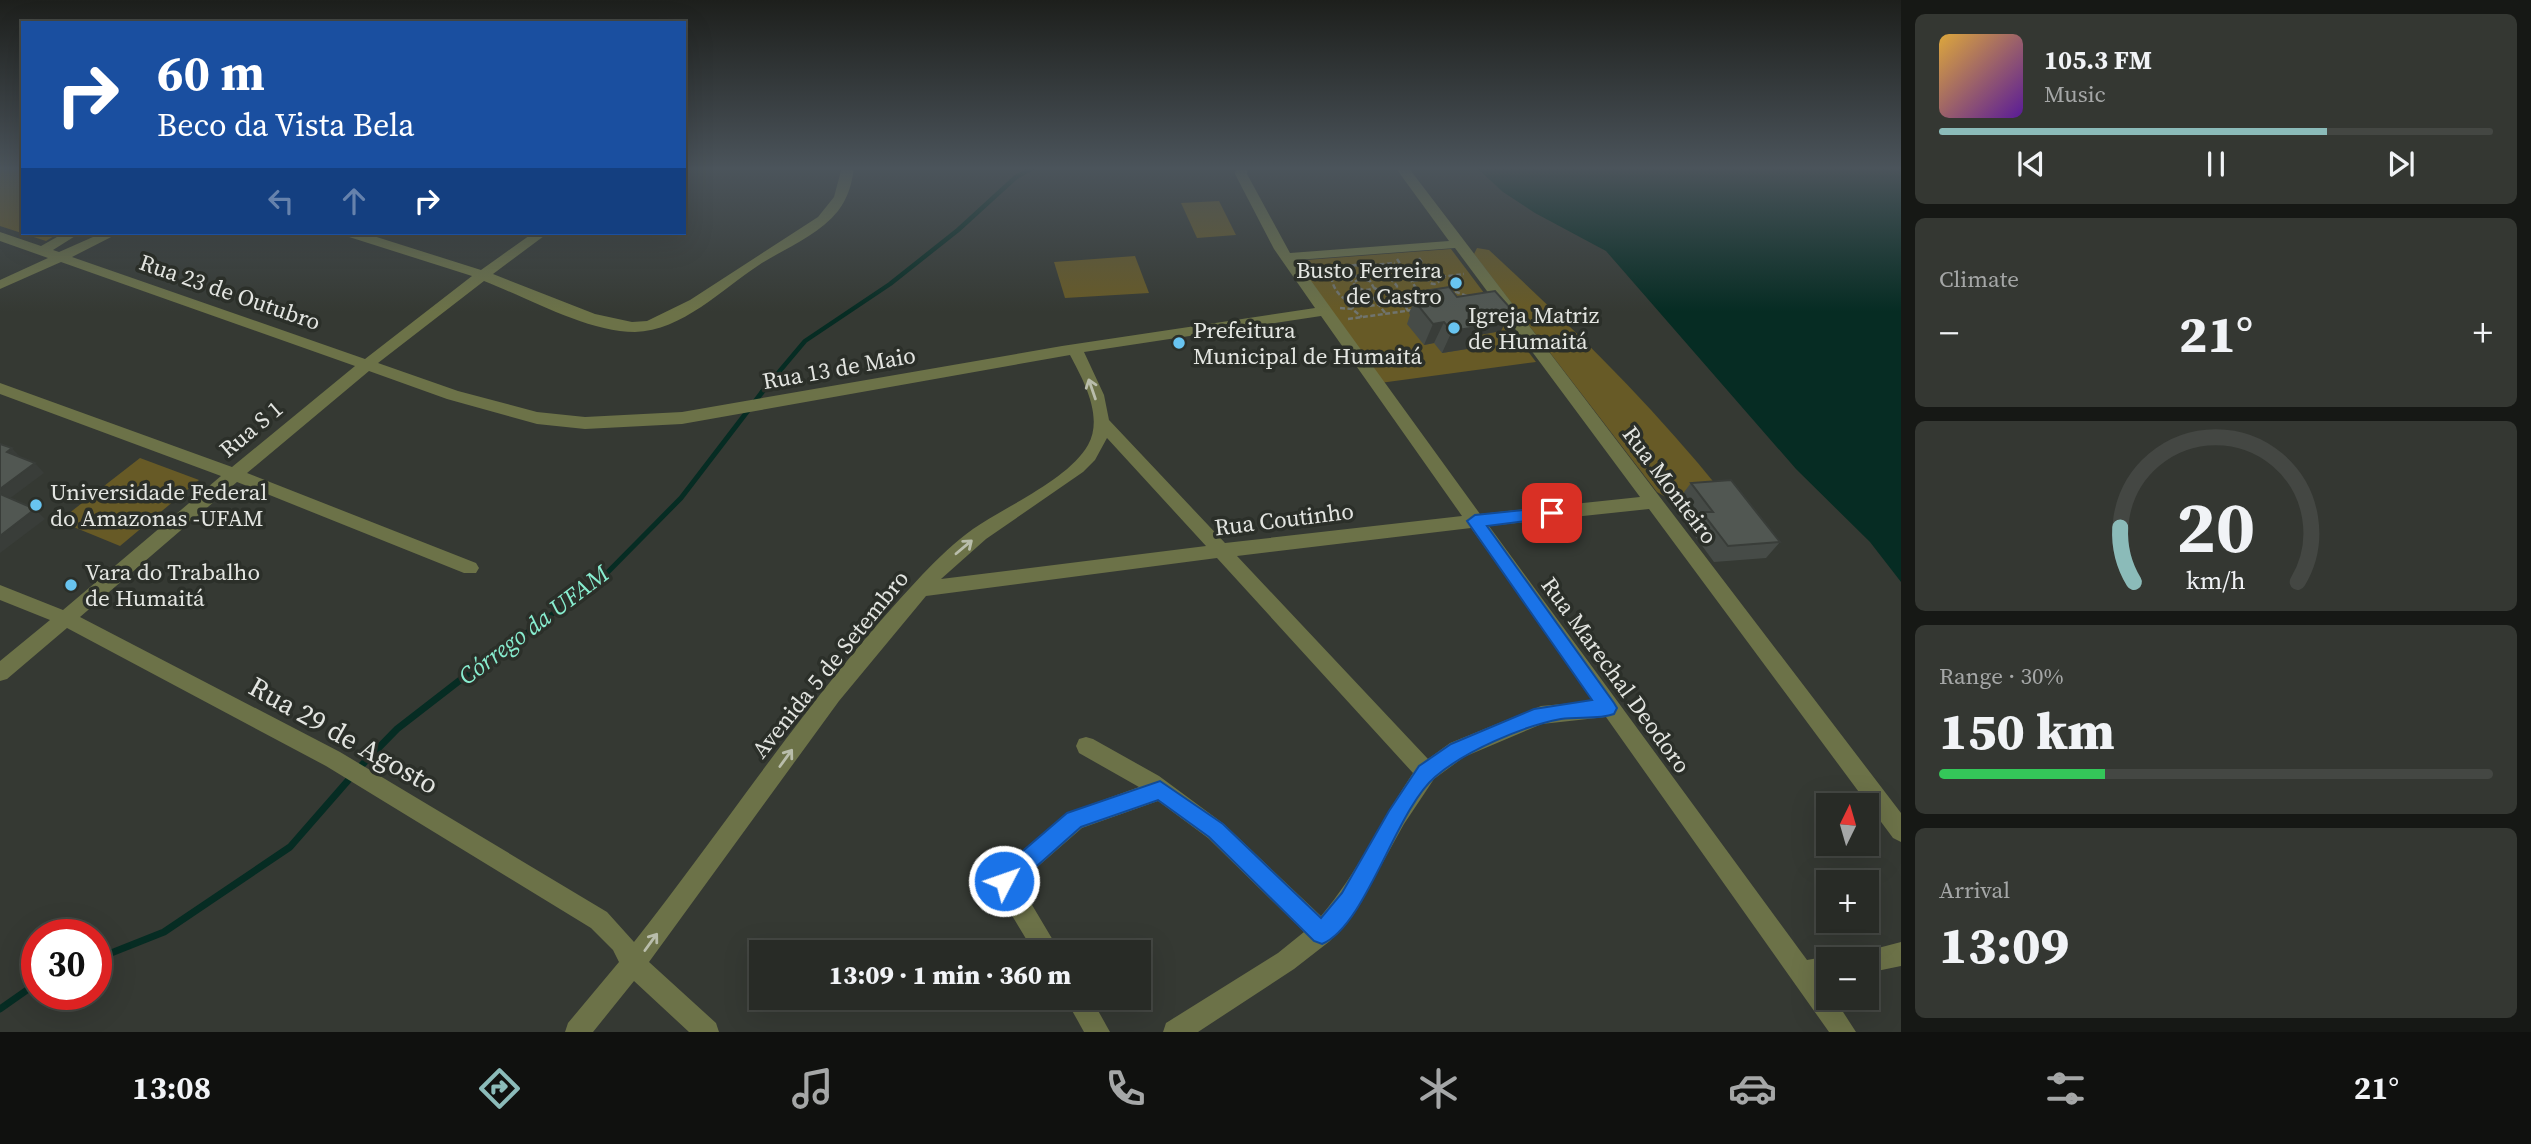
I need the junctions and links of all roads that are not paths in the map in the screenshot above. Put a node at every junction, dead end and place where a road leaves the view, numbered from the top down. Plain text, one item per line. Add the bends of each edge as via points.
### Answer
1 (824, 215) edge
2 (1263, 215) edge
3 (1437, 215) edge
4 (69, 235) edge
5 (108, 235) edge
6 (357, 235) edge
7 (538, 235) edge
8 (0, 236) edge
9 (1458, 244) junction
10 (43, 250) junction
11 (58, 257) junction
12 (1286, 257) junction
13 (481, 275) junction
14 (0, 285) edge
15 (1328, 316) junction
16 (1075, 349) junction
17 (367, 363) junction
18 (0, 388) edge
19 (1103, 424) junction
20 (233, 474) junction
21 (1654, 502) junction
22 (1475, 521) junction
23 (1223, 551) junction
24 (470, 568) dead end
25 (920, 589) junction
26 (0, 592) edge
27 (66, 619) junction
28 (0, 673) edge
29 (1608, 708) junction
30 (1086, 746) dead end
31 (1426, 772) junction
32 (1160, 790) junction
33 (1901, 831) edge
34 (1322, 933) junction
35 (1041, 940) edge
36 (1901, 954) edge
37 (1879, 959) edge
38 (634, 965) junction
39 (1816, 970) edge
40 (1803, 973) junction
41 (1084, 1010) edge
42 (577, 1032) edge
43 (707, 1032) edge
44 (1098, 1032) edge
45 (1175, 1032) edge
46 (1844, 1032) edge

1 - 13 street via 806,234 646,327 613,325
2 - 12 street, Rua Marechal Deodoro
3 - 9 street, Rua Monteiro
4 - 10 street
5 - 11 street
6 - 13 street
7 - 13 street, Rua S 1
8 - 10 street, Rua 23 de Outubro
9 - 12 street
9 - 21 street, Rua Monteiro
10 - 11 street, Rua 23 de Outubro
11 - 14 street
11 - 17 street, Rua 23 de Outubro
12 - 15 street, Rua Marechal Deodoro
13 - 17 street, Rua S 1
15 - 16 street, Rua 13 de Maio
15 - 22 street, Rua Marechal Deodoro
16 - 17 street, Rua 13 de Maio via 682,418 585,423 537,418
19 -> 16 street
17 - 20 street, Rua S 1
18 - 20 street
19 - 23 street
25 -> 19 street, Avenida 5 de Setembro via 978,535 1085,460 1097,445
20 - 24 street
20 - 27 street, Rua S 1
21 - 22 street, Rua Coutinho
21 - 33 street, Rua Monteiro
22 - 23 street, Rua Coutinho
22 - 29 street, Rua Marechal Deodoro
23 - 25 street, Rua Coutinho
23 - 31 street
38 -> 25 street, Avenida 5 de Setembro via 809,726
26 - 27 street, Rua 29 de Agosto
27 - 28 street, Rua S 1
27 - 38 street, Rua 29 de Agosto via 333,759 599,920 621,942
29 - 31 street via 1541,715 1457,750
29 - 40 street, Rua Marechal Deodoro
30 - 32 street
31 - 34 street via 1349,901
32 - 34 street via 1216,831
32 - 35 street via 1074,820 1004,881
34 - 45 street
36 - 37 street
38 - 42 street, Avenida 5 de Setembro
38 - 43 street, Rua 29 de Agosto
39 - 40 street
40 - 46 street, Rua Marechal Deodoro
41 - 44 street

